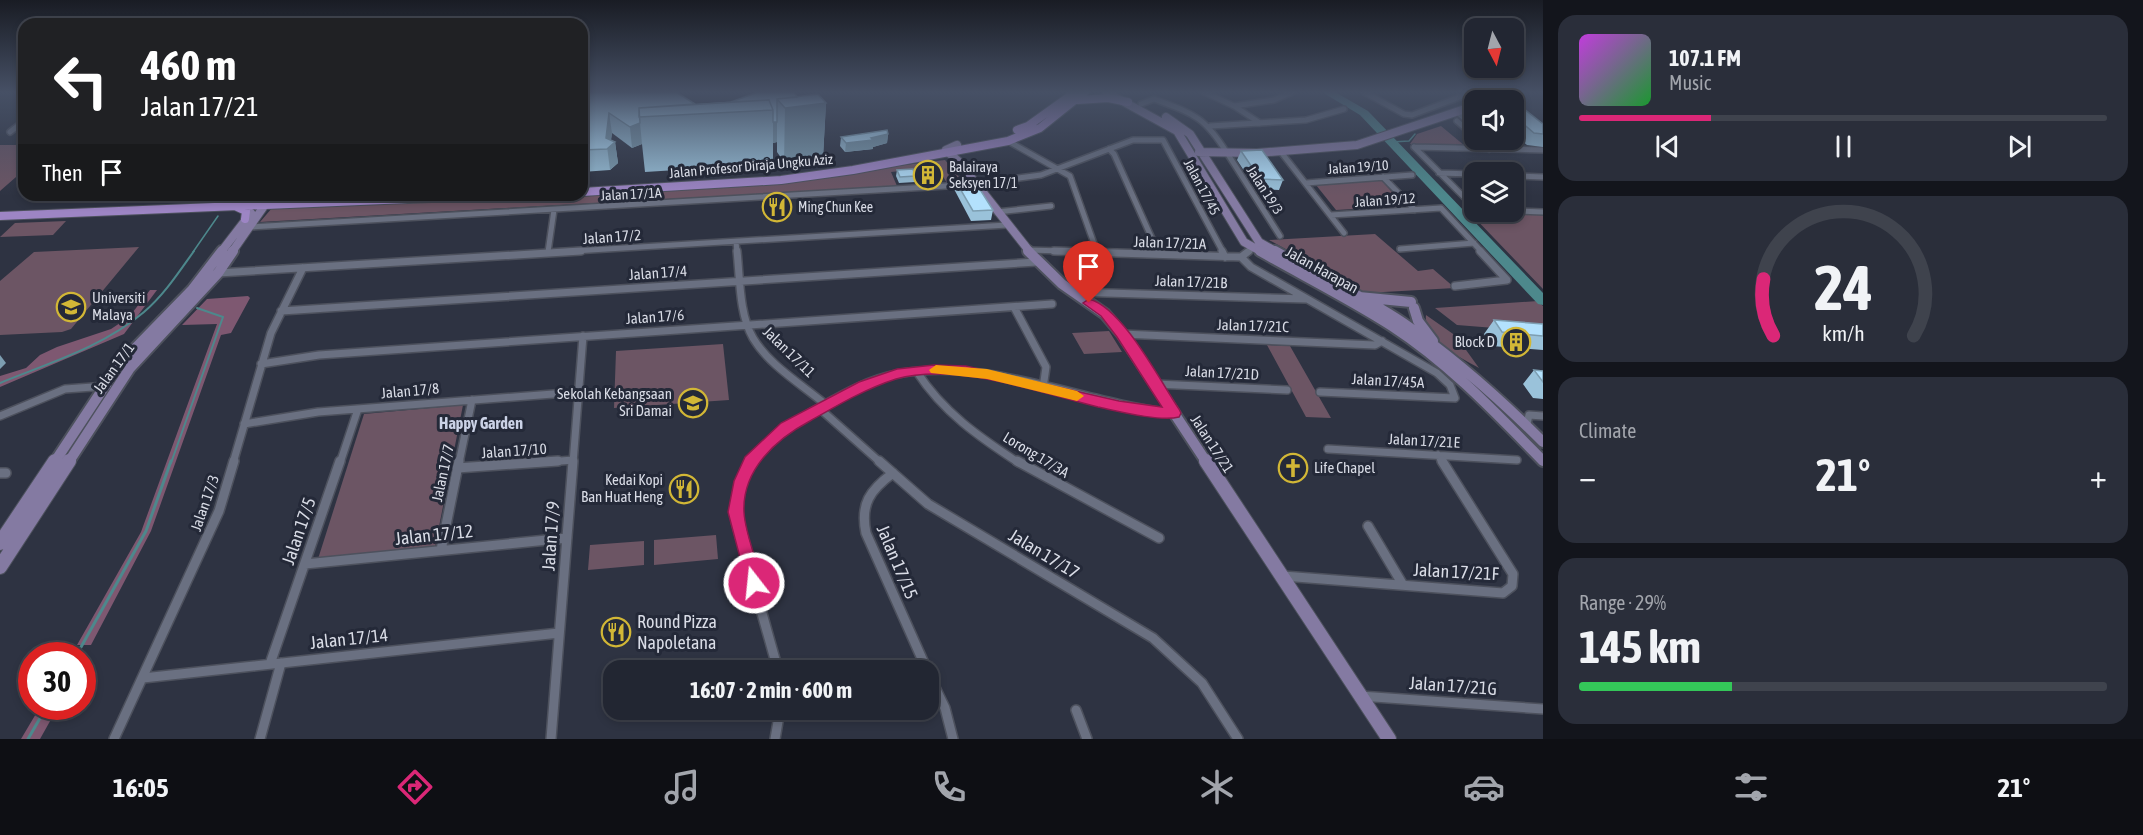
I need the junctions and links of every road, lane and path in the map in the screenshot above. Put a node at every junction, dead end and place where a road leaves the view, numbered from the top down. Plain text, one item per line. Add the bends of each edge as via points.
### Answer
1 (17, 126) edge
2 (1027, 126) edge
3 (1041, 126) edge
4 (1169, 126) edge
5 (1181, 126) edge
6 (1210, 126) edge
7 (1417, 126) edge
8 (10, 132) dead end
9 (1008, 141) junction
10 (960, 147) junction
11 (1464, 148) edge
12 (1109, 149) junction
13 (1524, 150) edge
14 (1543, 150) edge
15 (947, 152) junction
16 (1281, 152) junction
17 (1191, 154) junction
18 (1203, 154) junction
19 (1228, 154) junction
20 (959, 162) junction
21 (1060, 168) junction
22 (1439, 173) junction
23 (1464, 174) edge
24 (1412, 175) dead end
25 (1524, 176) edge
26 (1383, 177) junction
27 (1543, 177) edge
28 (1306, 183) junction
29 (976, 184) junction
30 (588, 186) edge
31 (588, 192) edge
32 (1464, 197) edge
33 (276, 201) edge
34 (289, 201) edge
35 (263, 202) junction
36 (230, 206) junction
37 (1051, 206) dead end
38 (0, 209) edge
39 (554, 210) junction
40 (1415, 210) junction
41 (1524, 211) edge
42 (997, 212) junction
43 (1543, 212) edge
44 (1331, 215) junction
45 (0, 216) edge
46 (247, 223) junction
47 (1007, 225) junction
48 (1344, 233) dead end
49 (1280, 236) dead end
50 (736, 242) junction
51 (1474, 243) junction
52 (1253, 248) junction
53 (1400, 249) dead end
54 (1027, 250) junction
55 (1097, 252) junction
56 (549, 253) junction
57 (1159, 254) junction
58 (1226, 257) junction
59 (1241, 257) junction
60 (1037, 262) junction
61 (303, 268) junction
62 (218, 273) junction
63 (742, 281) junction
64 (1455, 286) dead end
65 (1073, 292) junction
66 (1356, 297) junction
67 (1308, 299) junction
68 (1052, 304) dead end
69 (1014, 307) junction
70 (281, 311) junction
71 (748, 324) junction
72 (1122, 334) junction
73 (583, 336) junction
74 (1382, 341) junction
75 (1439, 349) junction
76 (261, 364) junction
77 (917, 372) junction
78 (1155, 384) junction
79 (118, 385) junction
80 (104, 386) junction
81 (1043, 388) junction
82 (1287, 390) dead end
83 (579, 392) junction
84 (1320, 392) dead end
85 (472, 400) junction
86 (822, 406) junction
87 (358, 409) junction
88 (1174, 413) junction
89 (0, 416) edge
90 (1543, 417) edge
91 (1528, 420) junction
92 (244, 424) junction
93 (1543, 442) edge
94 (1328, 448) dead end
95 (1438, 455) junction
96 (573, 460) junction
97 (1517, 460) dead end
98 (1543, 461) edge
99 (458, 468) junction
100 (893, 473) junction
101 (1368, 526) dead end
102 (567, 538) junction
103 (1159, 538) dead end
104 (0, 543) edge
105 (441, 550) junction
106 (305, 564) junction
107 (0, 567) edge
108 (1280, 575) junction
109 (1403, 585) junction
110 (560, 633) junction
111 (775, 660) edge
112 (923, 660) edge
113 (281, 663) junction
114 (270, 664) junction
115 (143, 678) junction
116 (939, 695) edge
117 (1360, 696) junction
118 (1543, 709) edge
119 (1076, 710) dead end
120 (778, 720) edge
121 (114, 739) edge
122 (260, 739) edge
123 (551, 739) edge
124 (775, 739) edge
125 (953, 739) edge
126 (1087, 739) edge
127 (1238, 739) edge
128 (1389, 739) edge

1 - 8 street
2 - 10 main road, Jalan Profesor Diraja Ungku Aziz
3 - 9 main road, Jalan Profesor Diraja Ungku Aziz
4 - 17 main road, Jalan Harapan via 1177,131
5 - 18 main road, Jalan Harapan
6 - 19 street, Jalan 19/3
7 - 16 main road via 1349,147
9 - 10 main road, Jalan Profesor Diraja Ungku Aziz
9 - 21 street
10 - 15 main road, Jalan Profesor Diraja Ungku Aziz
10 - 20 main road
10 - 30 main road, Jalan Profesor Diraja Ungku Aziz via 797,172
11 - 22 street via 1414,147
12 - 21 street, Jalan 17/45
12 - 57 street
12 - 58 street, Jalan 17/45 via 1133,140 1163,140
13 - 14 street
15 - 20 main road, Jalan 17/21
15 - 31 main road, Jalan Profesor Diraja Ungku Aziz via 781,180
16 - 19 main road
16 - 28 street
17 - 18 main road
17 - 52 main road, Jalan Harapan via 1244,242
18 - 19 main road
18 - 66 main road, Jalan Harapan via 1259,242
19 - 49 street, Jalan 19/3
20 - 29 main road, Jalan 17/21
21 - 29 street, Jalan 17/45 via 1027,179
21 - 55 street via 1072,179
22 - 23 street
22 - 32 street
24 - 26 street, Jalan 19/10
25 - 27 street
26 - 28 street, Jalan 19/10
26 - 40 street
28 - 44 street
29 - 39 street, Jalan 17/1A
29 - 42 main road, Jalan 17/21
33 - 35 main road
34 - 35 main road
35 - 36 main road
35 - 38 main road
35 - 46 main road, Jalan 17/1
36 - 45 main road
36 - 46 main road via 246,211
37 - 42 street
39 - 46 street, Jalan 17/1A
39 - 56 street
40 - 44 street, Jalan 19/12
40 - 51 street, Jalan 19/12 via 1441,208
41 - 43 street
42 - 47 main road, Jalan 17/21
44 - 48 street
46 - 62 main road, Jalan 17/1
46 - 80 main road, Jalan 17/1
47 - 50 street, Jalan 17/2
47 - 54 main road, Jalan 17/21
50 - 56 street, Jalan 17/2
50 - 63 street, Jalan 17/11
51 - 53 street
51 - 64 street via 1507,280
52 - 59 street
52 - 98 main road, Jalan Harapan via 1392,326 1424,349 1480,397
54 - 55 street, Jalan 17/21A
54 - 60 main road, Jalan 17/21
55 - 57 street, Jalan 17/21A
56 - 61 street, Jalan 17/2
57 - 58 street, Jalan 17/21A
58 - 59 street, Jalan 17/21A
59 - 67 street via 1251,267
60 - 63 street, Jalan 17/4
60 - 65 main road, Jalan 17/21
61 - 62 street, Jalan 17/2
61 - 70 street, Jalan 17/3
62 - 79 main road, Jalan 17/1 via 143,352
63 - 70 street, Jalan 17/4
63 - 71 street, Jalan 17/11
65 - 67 street, Jalan 17/21B
65 - 72 main road, Jalan 17/21 via 1105,314
66 - 75 main road, Jalan Harapan
66 - 75 main road via 1412,305 1418,321
67 - 74 street
68 - 69 street, Jalan 17/6
69 - 71 street, Jalan 17/6
69 - 81 street via 1046,367
70 - 76 street, Jalan 17/3
71 - 73 street, Jalan 17/6
71 - 86 street, Jalan 17/11 via 753,338 769,356
72 - 74 street, Jalan 17/21C via 1375,345
72 - 78 main road, Jalan 17/21
73 - 76 street, Jalan 17/6 via 319,355
73 - 83 street, Jalan 17/9
74 - 84 street, Jalan 17/45A via 1437,373 1455,398
75 - 91 main road, Jalan Harapan
76 - 92 street, Jalan 17/3
77 - 81 street via 966,371
77 - 86 street via 877,380
77 - 103 street, Lorong 17/3A via 930,394 980,436 1043,476
78 - 82 street, Jalan 17/21D
78 - 88 main road, Jalan 17/21
79 - 80 street
79 - 107 main road, Jalan 17/1
80 - 89 street via 51,393
80 - 104 main road, Jalan 17/1
81 - 88 street via 1119,406
83 - 85 street, Jalan 17/8
83 - 96 street, Jalan 17/9
85 - 87 street, Jalan 17/8
85 - 99 street, Jalan 17/7
86 - 100 street, Jalan 17/17
86 - 111 street via 786,427 753,457 737,500 737,523
87 - 92 street, Jalan 17/8
87 - 106 street, Jalan 17/5
88 - 108 main road, Jalan 17/21
90 - 91 street
91 - 93 main road, Jalan Harapan
92 - 115 street, Jalan 17/3 via 219,510
94 - 95 street, Jalan 17/21E
95 - 97 street, Jalan 17/21E
95 - 109 street, Jalan 17/21F via 1513,574 1512,586 1503,593
96 - 99 street, Jalan 17/10
96 - 102 street, Jalan 17/9
99 - 105 street, Jalan 17/7
100 - 112 street, Jalan 17/15 via 874,487 861,516
100 - 127 street, Jalan 17/17 via 928,504 1154,638 1200,678 1221,705
101 - 109 street
102 - 105 street, Jalan 17/12
102 - 110 street, Jalan 17/9
105 - 106 street, Jalan 17/12
106 - 114 street, Jalan 17/5
108 - 109 street, Jalan 17/21F
108 - 117 main road, Jalan 17/21
110 - 113 street, Jalan 17/14
110 - 123 street, Jalan 17/9
113 - 114 street, Jalan 17/14
113 - 122 street
114 - 115 street, Jalan 17/14
115 - 121 street, Jalan 17/3
116 - 125 street, Jalan 17/15
117 - 118 street, Jalan 17/21G
117 - 128 main road, Jalan 17/21
119 - 126 street
120 - 124 street

